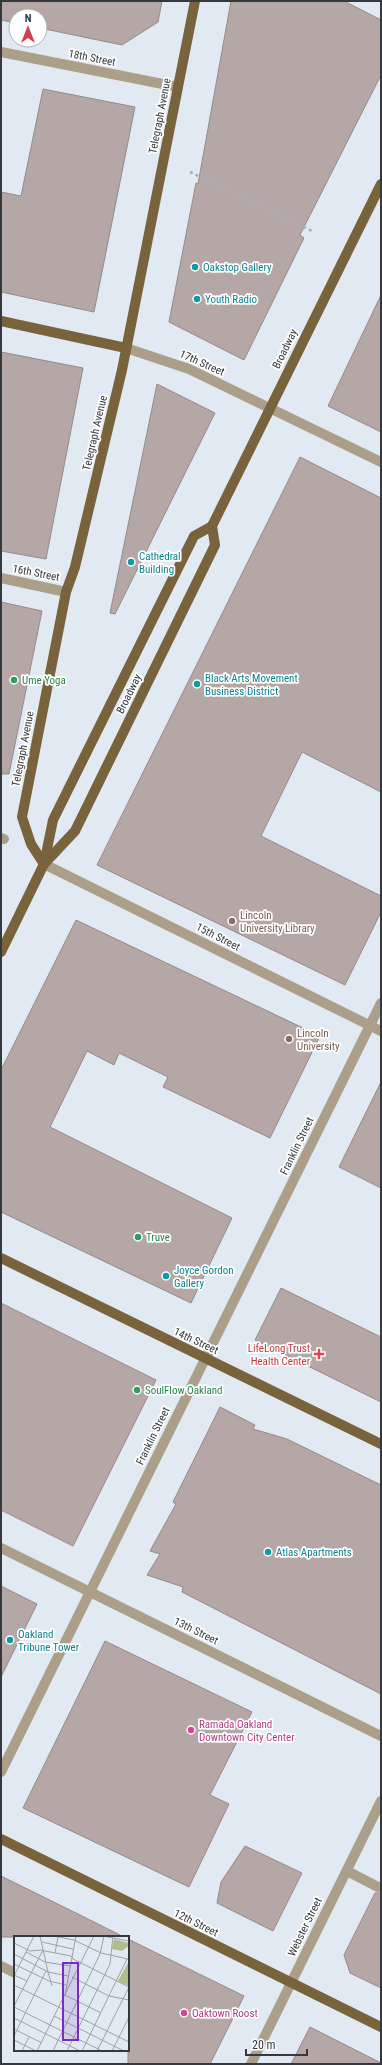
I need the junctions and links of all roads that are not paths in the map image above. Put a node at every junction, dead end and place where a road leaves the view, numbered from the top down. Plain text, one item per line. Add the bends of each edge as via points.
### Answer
1 (195, 1) edge
2 (1, 52) edge
3 (178, 87) junction
4 (381, 184) edge
5 (1, 321) edge
6 (126, 348) junction
7 (270, 408) junction
8 (381, 462) edge
9 (212, 526) junction
10 (1, 578) edge
11 (66, 592) junction
12 (44, 864) junction
13 (1, 952) edge
14 (381, 1003) edge
15 (370, 1026) junction
16 (381, 1031) edge
17 (1, 1258) edge
18 (205, 1359) junction
19 (381, 1444) edge
20 (1, 1548) edge
21 (90, 1592) junction
22 (381, 1736) edge
23 (1, 1772) edge
24 (381, 1801) edge
25 (1, 1839) edge
26 (346, 1871) junction
27 (378, 1887) dead end
28 (1, 1966) edge
29 (14, 1972) edge
30 (291, 1983) junction
31 (381, 2027) edge
32 (252, 2064) edge

1 - 3 main road, Telegraph Avenue
2 - 3 street, 18th Street
3 - 6 main road, Telegraph Avenue
4 - 7 main road, Broadway
5 - 6 main road, 17th Street
6 - 7 street, 17th Street via 189,369
6 - 11 main road, Telegraph Avenue via 75,567
7 - 8 street, 17th Street
7 - 9 main road, Broadway
9 - 12 main road, Broadway via 194,536 53,820
9 - 12 main road, Broadway via 215,545 75,831
10 - 11 street, 16th Street
11 - 12 main road, Telegraph Avenue via 22,817 31,844
12 - 13 main road, Broadway
12 - 15 street, 15th Street
14 - 15 street, Franklin Street
15 - 16 street, 15th Street
15 - 18 street, Franklin Street
17 - 18 main road, 14th Street
18 - 19 main road, 14th Street
18 - 21 street, Franklin Street
20 - 21 street, 13th Street
21 - 22 street, 13th Street
21 - 23 street, Franklin Street
24 - 26 street, Webster Street
25 - 30 main road, 12th Street
26 - 27 street
26 - 30 street, Webster Street
28 - 29 street
30 - 31 main road, 12th Street
30 - 32 street, Webster Street

